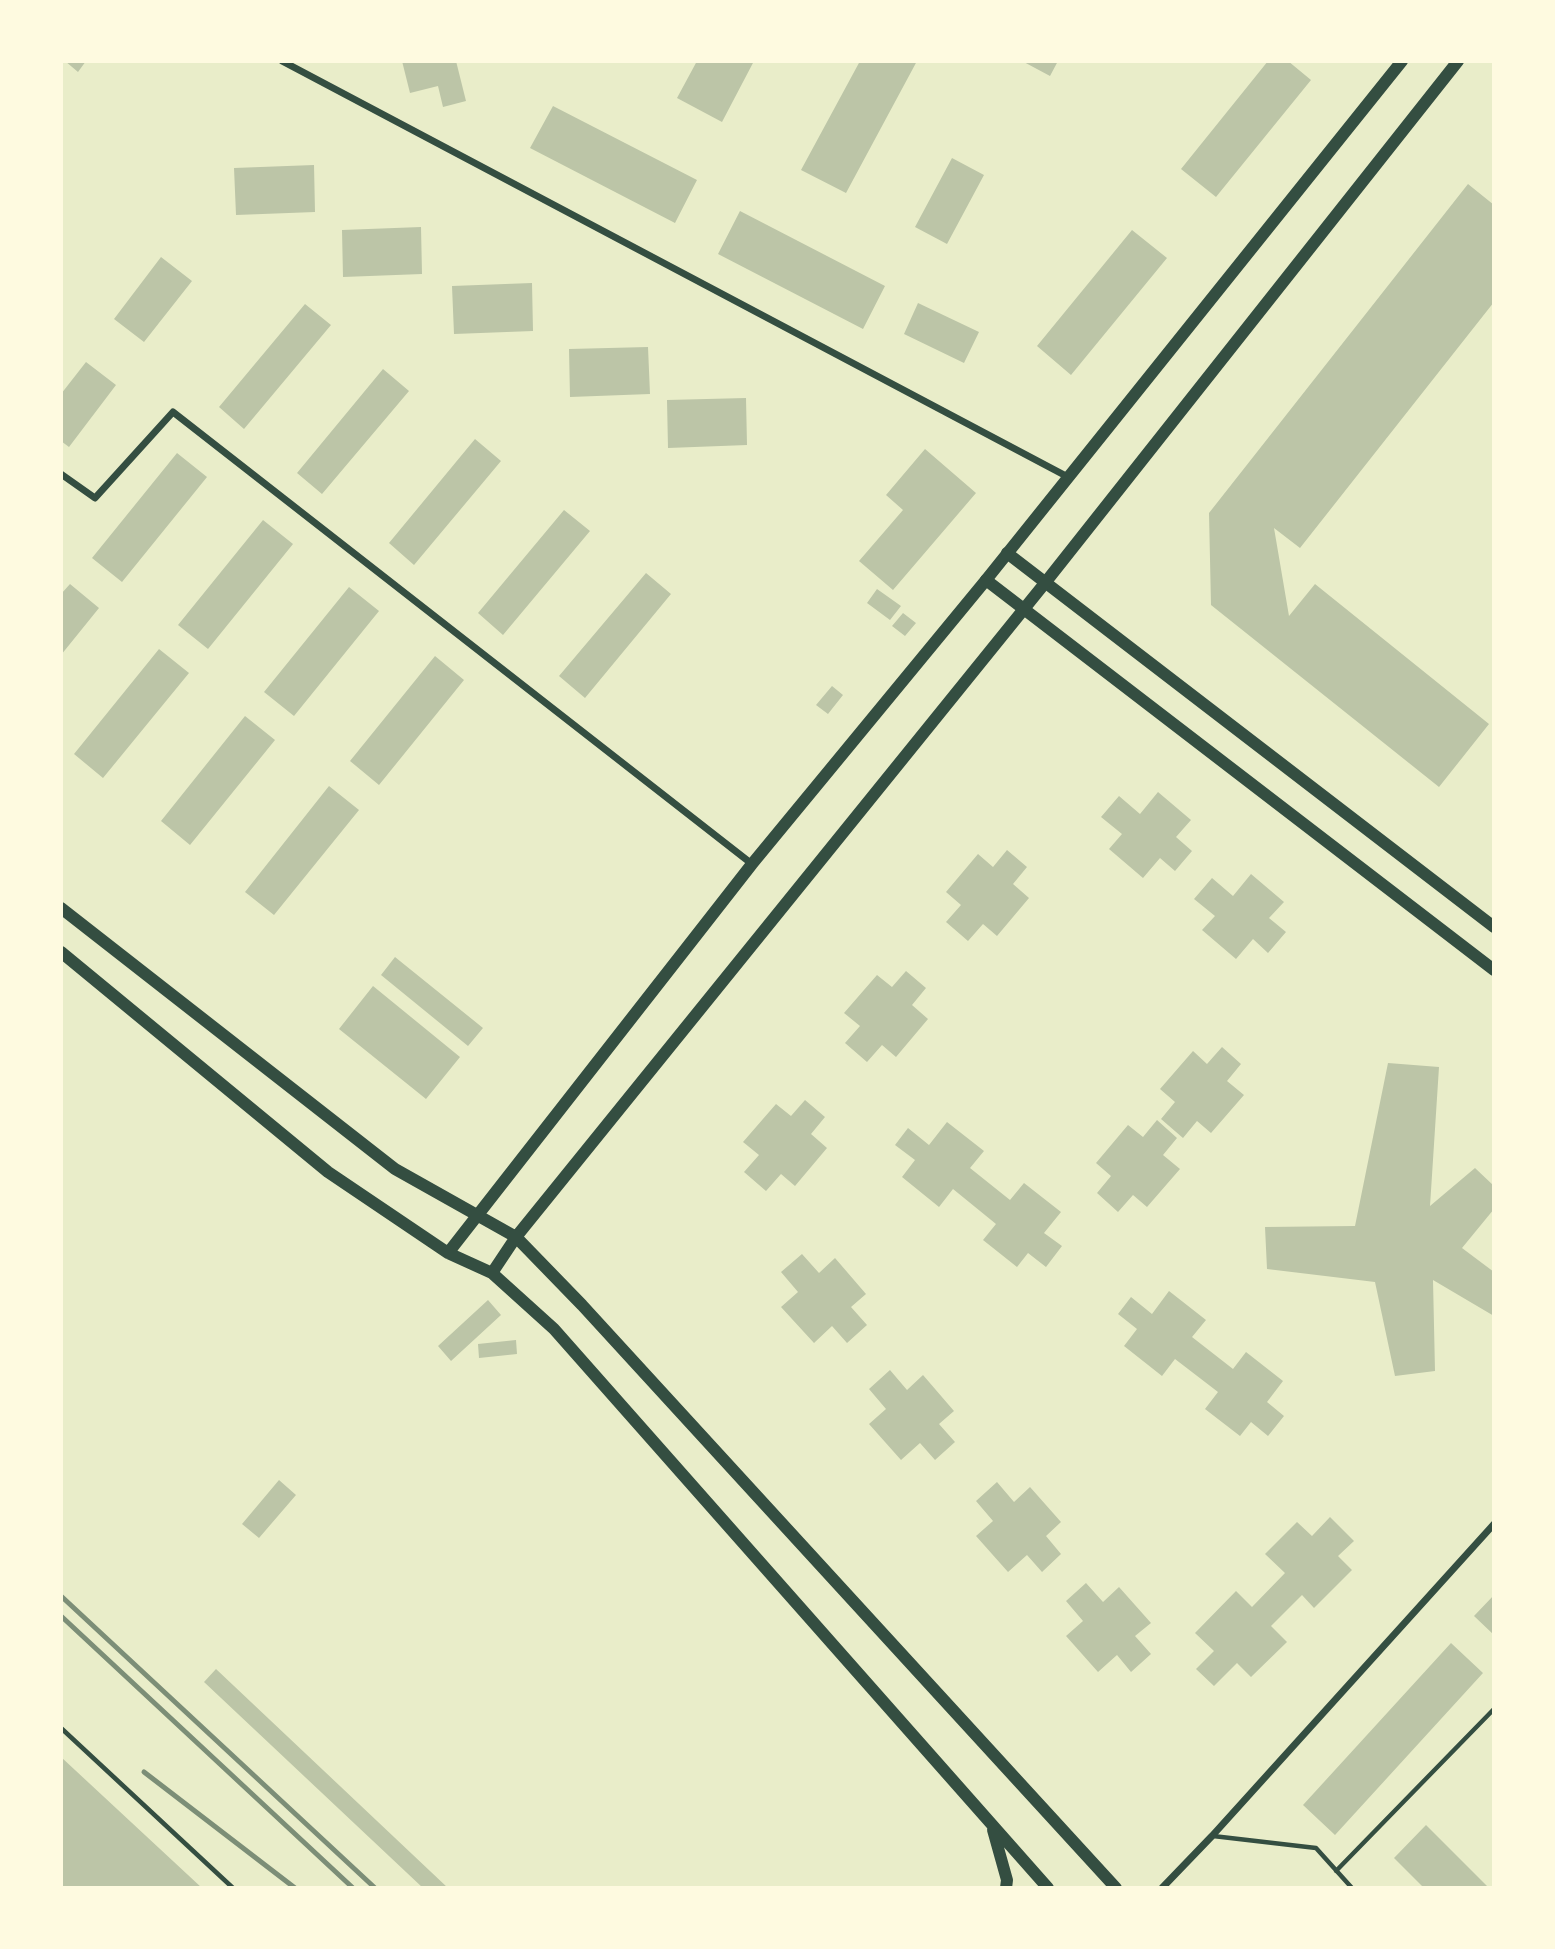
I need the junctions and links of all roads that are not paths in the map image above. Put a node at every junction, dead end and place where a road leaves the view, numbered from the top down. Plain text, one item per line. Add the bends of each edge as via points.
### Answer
1 (282, 61) edge
2 (1402, 61) edge
3 (1458, 61) edge
4 (61, 474) edge
5 (1068, 477) junction
6 (1007, 553) junction
7 (986, 580) junction
8 (1045, 583) junction
9 (1023, 610) junction
10 (752, 864) junction
11 (61, 908) edge
12 (1494, 927) edge
13 (61, 952) edge
14 (1494, 970) edge
15 (478, 1216) junction
16 (516, 1237) junction
17 (448, 1253) junction
18 (492, 1273) junction
19 (1494, 1524) edge
20 (1494, 1709) edge
21 (61, 1728) edge
22 (992, 1826) junction
23 (1212, 1836) junction
24 (1336, 1871) junction
25 (233, 1888) edge
26 (1006, 1888) edge
27 (1048, 1888) edge
28 (1116, 1888) edge
29 (1162, 1888) edge
30 (1352, 1888) edge

1 - 5 street
2 - 5 main road
3 - 8 main road
4 - 10 street via 95,498 173,412
5 - 6 main road
6 - 7 main road
6 - 8 main road
7 - 9 main road
7 - 10 main road
8 - 9 main road
8 - 12 main road
9 - 14 main road
9 - 16 main road
10 - 15 main road
11 - 15 main road via 395,1169
13 - 17 main road via 328,1172
15 - 16 main road
15 - 17 main road
16 - 18 main road
16 - 28 main road
17 - 18 main road
18 - 22 main road via 554,1329
19 - 23 street
20 - 24 lane
21 - 25 lane
22 - 26 main road
22 - 27 main road
23 - 24 lane via 1316,1848
23 - 29 street
24 - 30 lane

